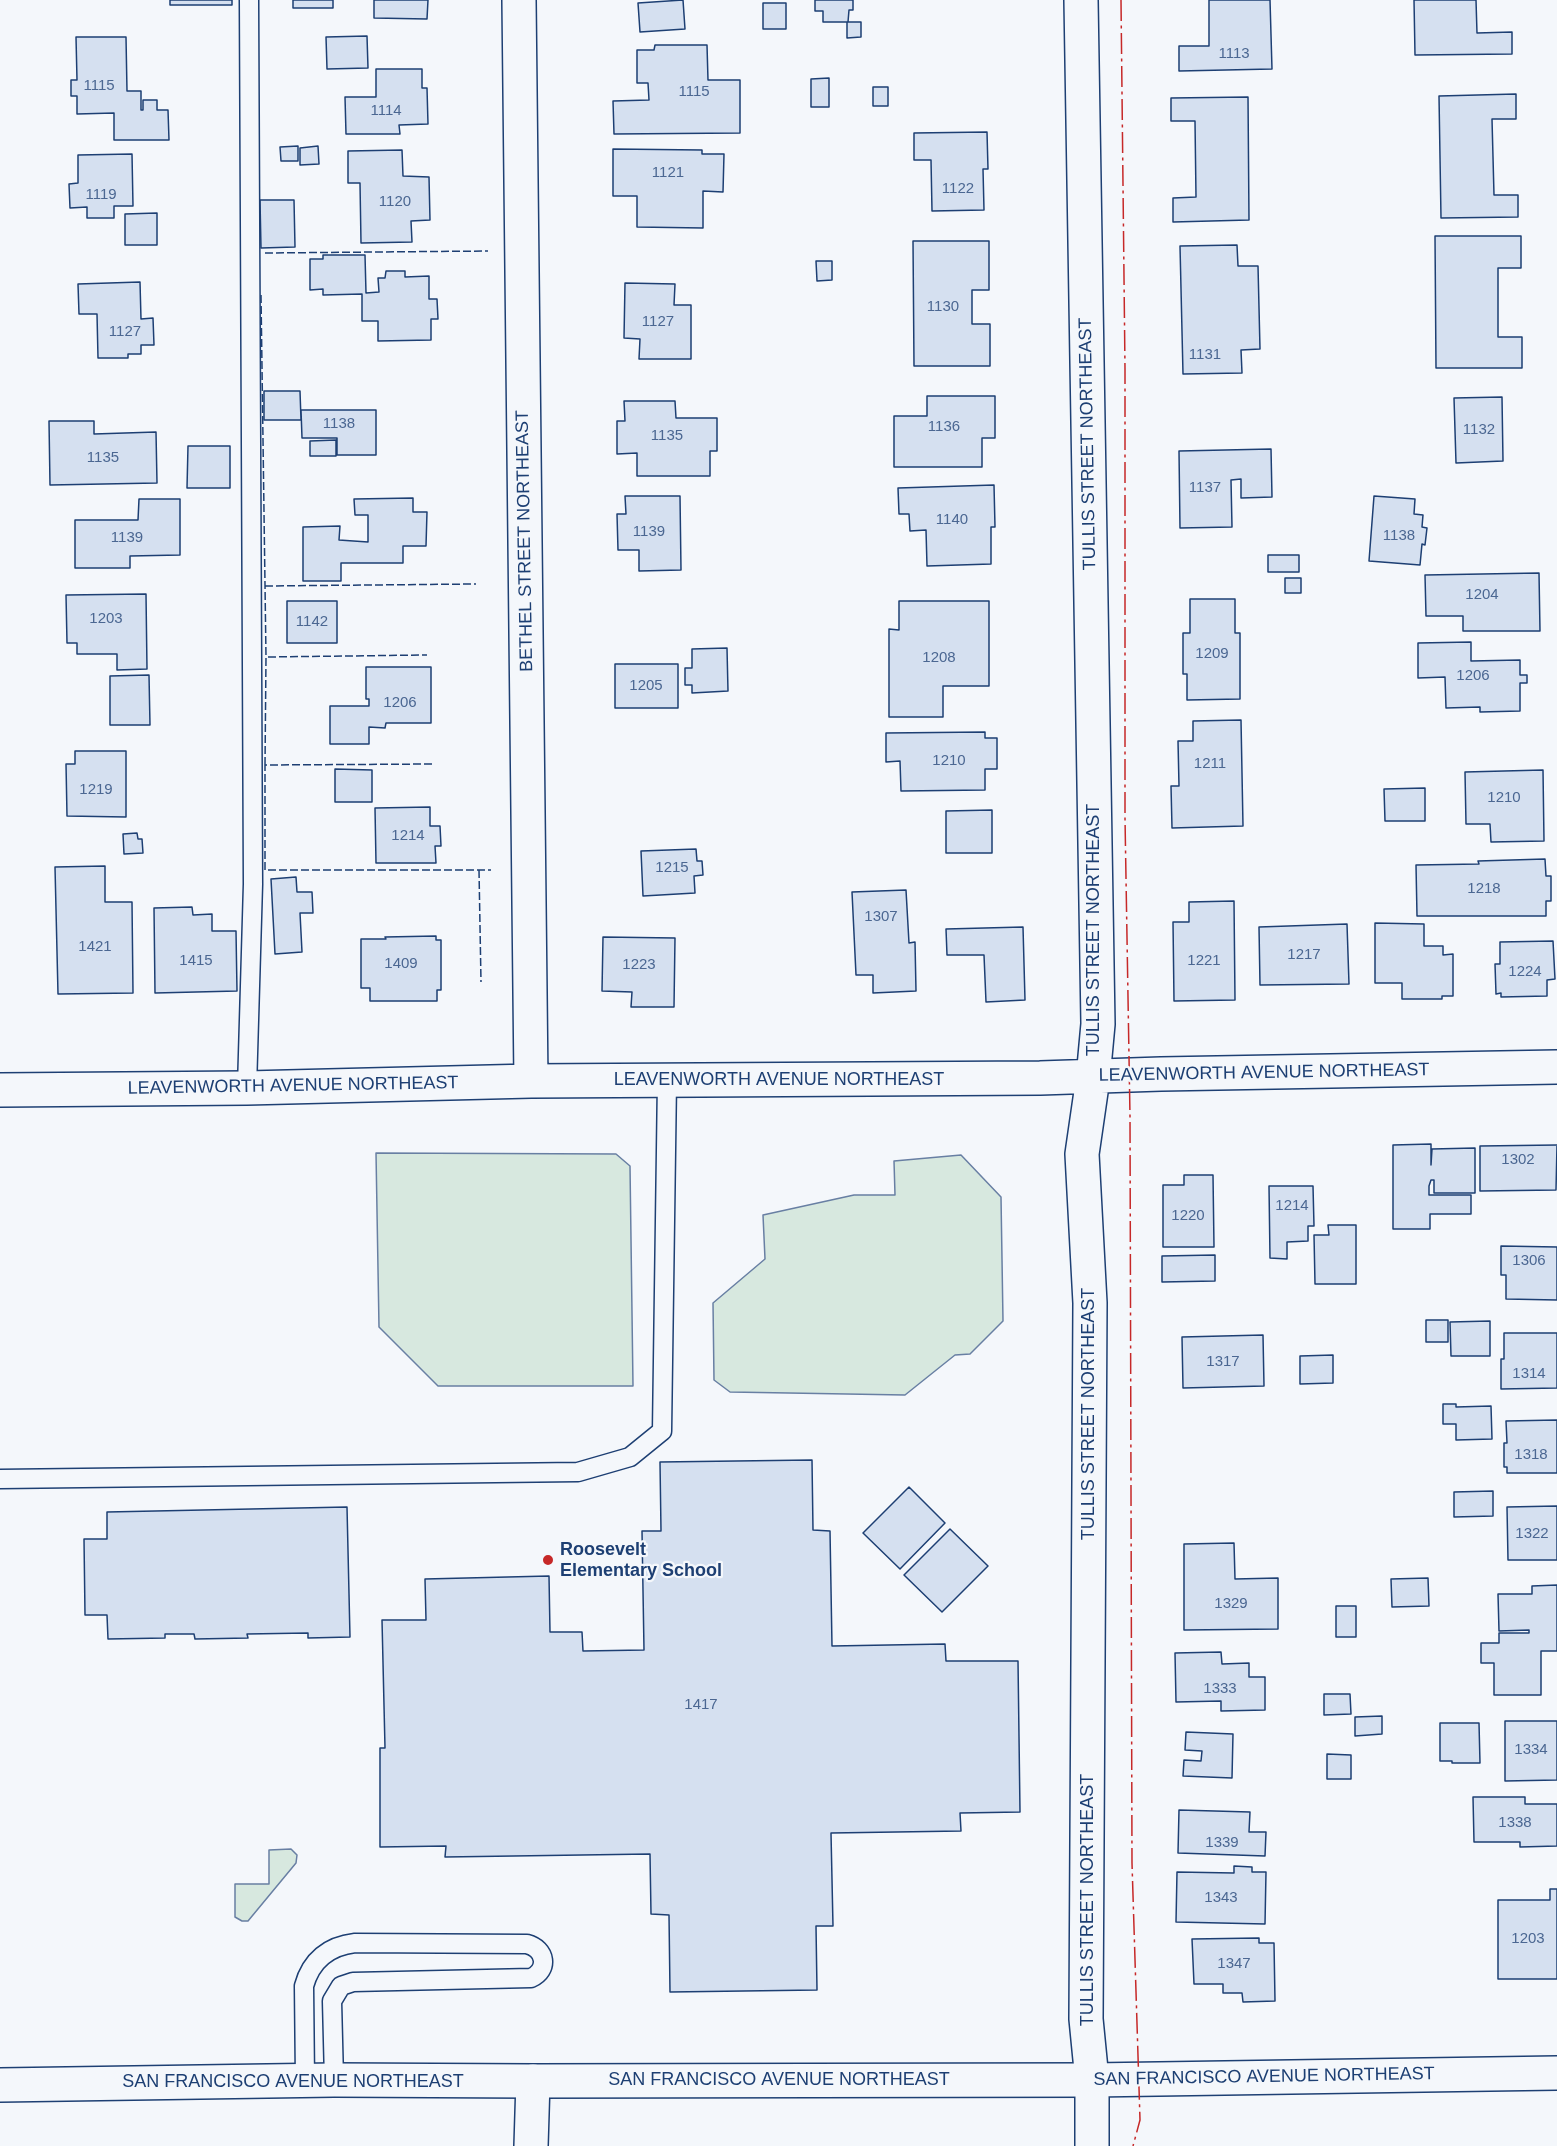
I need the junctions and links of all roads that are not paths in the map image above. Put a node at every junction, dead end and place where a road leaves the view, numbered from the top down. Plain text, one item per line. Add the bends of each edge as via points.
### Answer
1 (249, 0) edge
2 (519, 0) edge
3 (1081, 0) edge
4 (1557, 1067) edge
5 (1093, 1077) junction
6 (667, 1080) junction
7 (531, 1082) junction
8 (247, 1088) junction
9 (0, 1090) edge
10 (0, 1479) edge
11 (1557, 2073) edge
12 (319, 2080) junction
13 (1092, 2080) junction
14 (533, 2081) junction
15 (0, 2085) edge
16 (531, 2146) edge
17 (1092, 2146) edge

1 - 8 lane via 253,884
2 - 7 street, BETHEL STREET NORTHEAST
3 - 5 street, TULLIS STREET NORTHEAST via 1098,1024
4 - 5 street, LEAVENWORTH AVENUE NORTHEAST
5 - 6 street, LEAVENWORTH AVENUE NORTHEAST
5 - 13 street, TULLIS STREET NORTHEAST via 1082,1154 1090,1303 1086,2019
6 - 7 street, LEAVENWORTH AVENUE NORTHEAST
6 - 10 lane via 662,1431 630,1457 578,1472
7 - 8 street, LEAVENWORTH AVENUE NORTHEAST
8 - 9 street, LEAVENWORTH AVENUE NORTHEAST
11 - 13 street, SAN FRANCISCO AVENUE NORTHEAST
12 - 12 lane via 332,2001 341,1986 353,1982 531,1978 540,1973 543,1956 528,1944 355,1943 332,1949 315,1962 304,1986
12 - 14 street, SAN FRANCISCO AVENUE NORTHEAST
12 - 15 street, SAN FRANCISCO AVENUE NORTHEAST
13 - 14 street, SAN FRANCISCO AVENUE NORTHEAST
13 - 17 street, TULLIS STREET NORTHEAST
14 - 16 street

